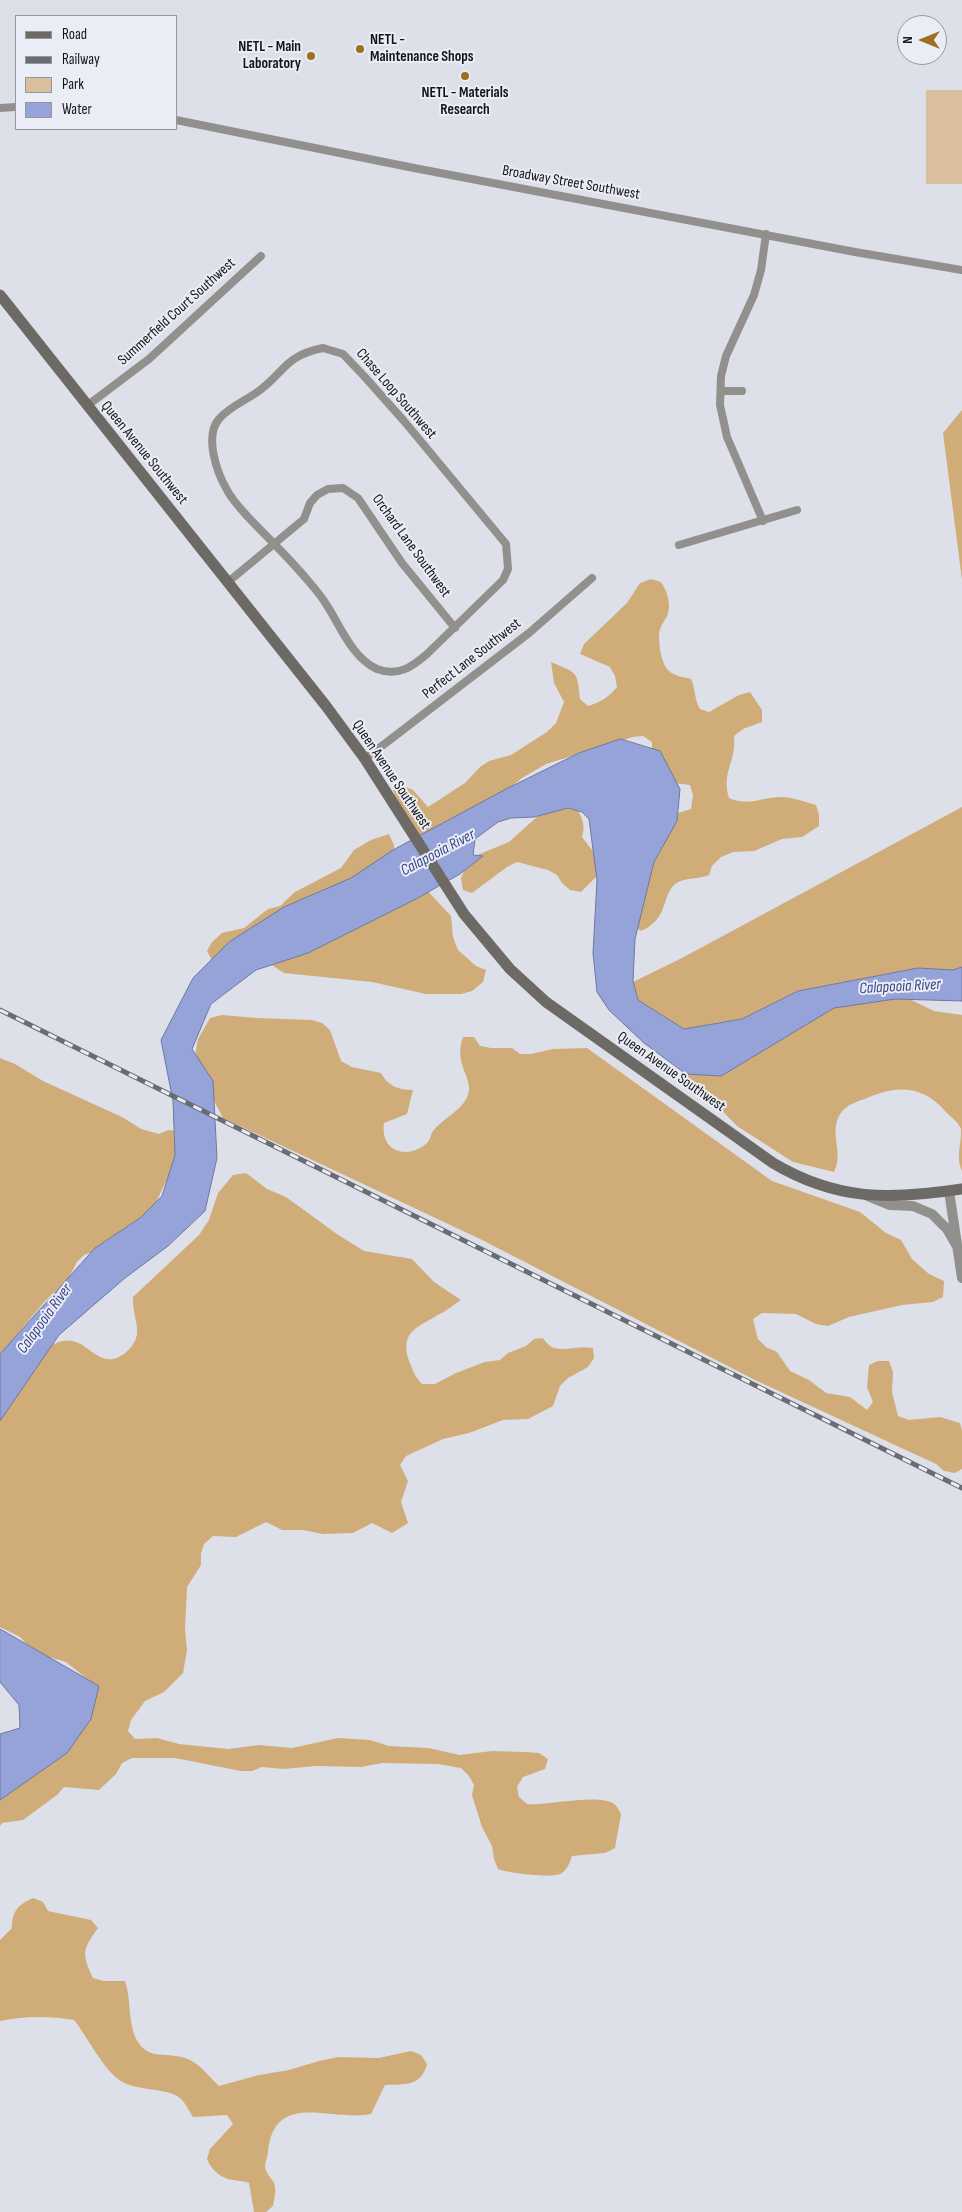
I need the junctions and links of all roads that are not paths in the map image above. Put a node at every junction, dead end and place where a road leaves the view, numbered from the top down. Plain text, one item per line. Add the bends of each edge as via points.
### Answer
1 (0, 108) edge
2 (15, 108) edge
3 (178, 120) edge
4 (766, 234) junction
5 (260, 256) dead end
6 (962, 270) edge
7 (0, 295) edge
8 (721, 391) junction
9 (742, 391) dead end
10 (88, 405) junction
11 (797, 510) dead end
12 (763, 521) junction
13 (274, 545) junction
14 (679, 545) dead end
15 (592, 578) dead end
16 (228, 582) junction
17 (455, 628) junction
18 (365, 759) junction
19 (962, 1189) edge
20 (949, 1190) junction
21 (867, 1195) junction
22 (958, 1248) junction
23 (962, 1278) edge

1 - 2 street
3 - 4 street, Broadway Street Southwest
4 - 6 street, Broadway Street Southwest
4 - 8 street via 754,295 726,356
5 - 10 street, Summerfield Court Southwest via 149,359
7 - 10 main road, Queen Avenue Southwest
8 - 9 street
8 - 12 street via 720,405 727,437
10 - 16 main road, Queen Avenue Southwest
11 - 12 street
12 - 14 street
13 - 16 street, Orchard Lane Southwest
13 - 17 street, Chase Loop Southwest via 325,602 357,653 375,668 401,672 415,665
13 - 17 street, Orchard Lane Southwest via 304,519 317,495 328,489 343,488 358,498 402,563
13 - 17 street, Chase Loop Southwest via 227,491 211,445 213,431 218,420 266,386 293,357 323,348 342,354 364,376 506,544 508,569 503,580
15 - 18 street, Perfect Lane Southwest via 529,633
16 - 18 main road, Queen Avenue Southwest via 304,676
18 - 21 main road, Queen Avenue Southwest via 482,938 534,992 773,1163 807,1180
19 - 20 main road, Queen Avenue Southwest
20 - 21 main road, Queen Avenue Southwest via 896,1196
20 - 22 street
21 - 22 street via 890,1205 914,1206 932,1214 947,1229
22 - 23 street

